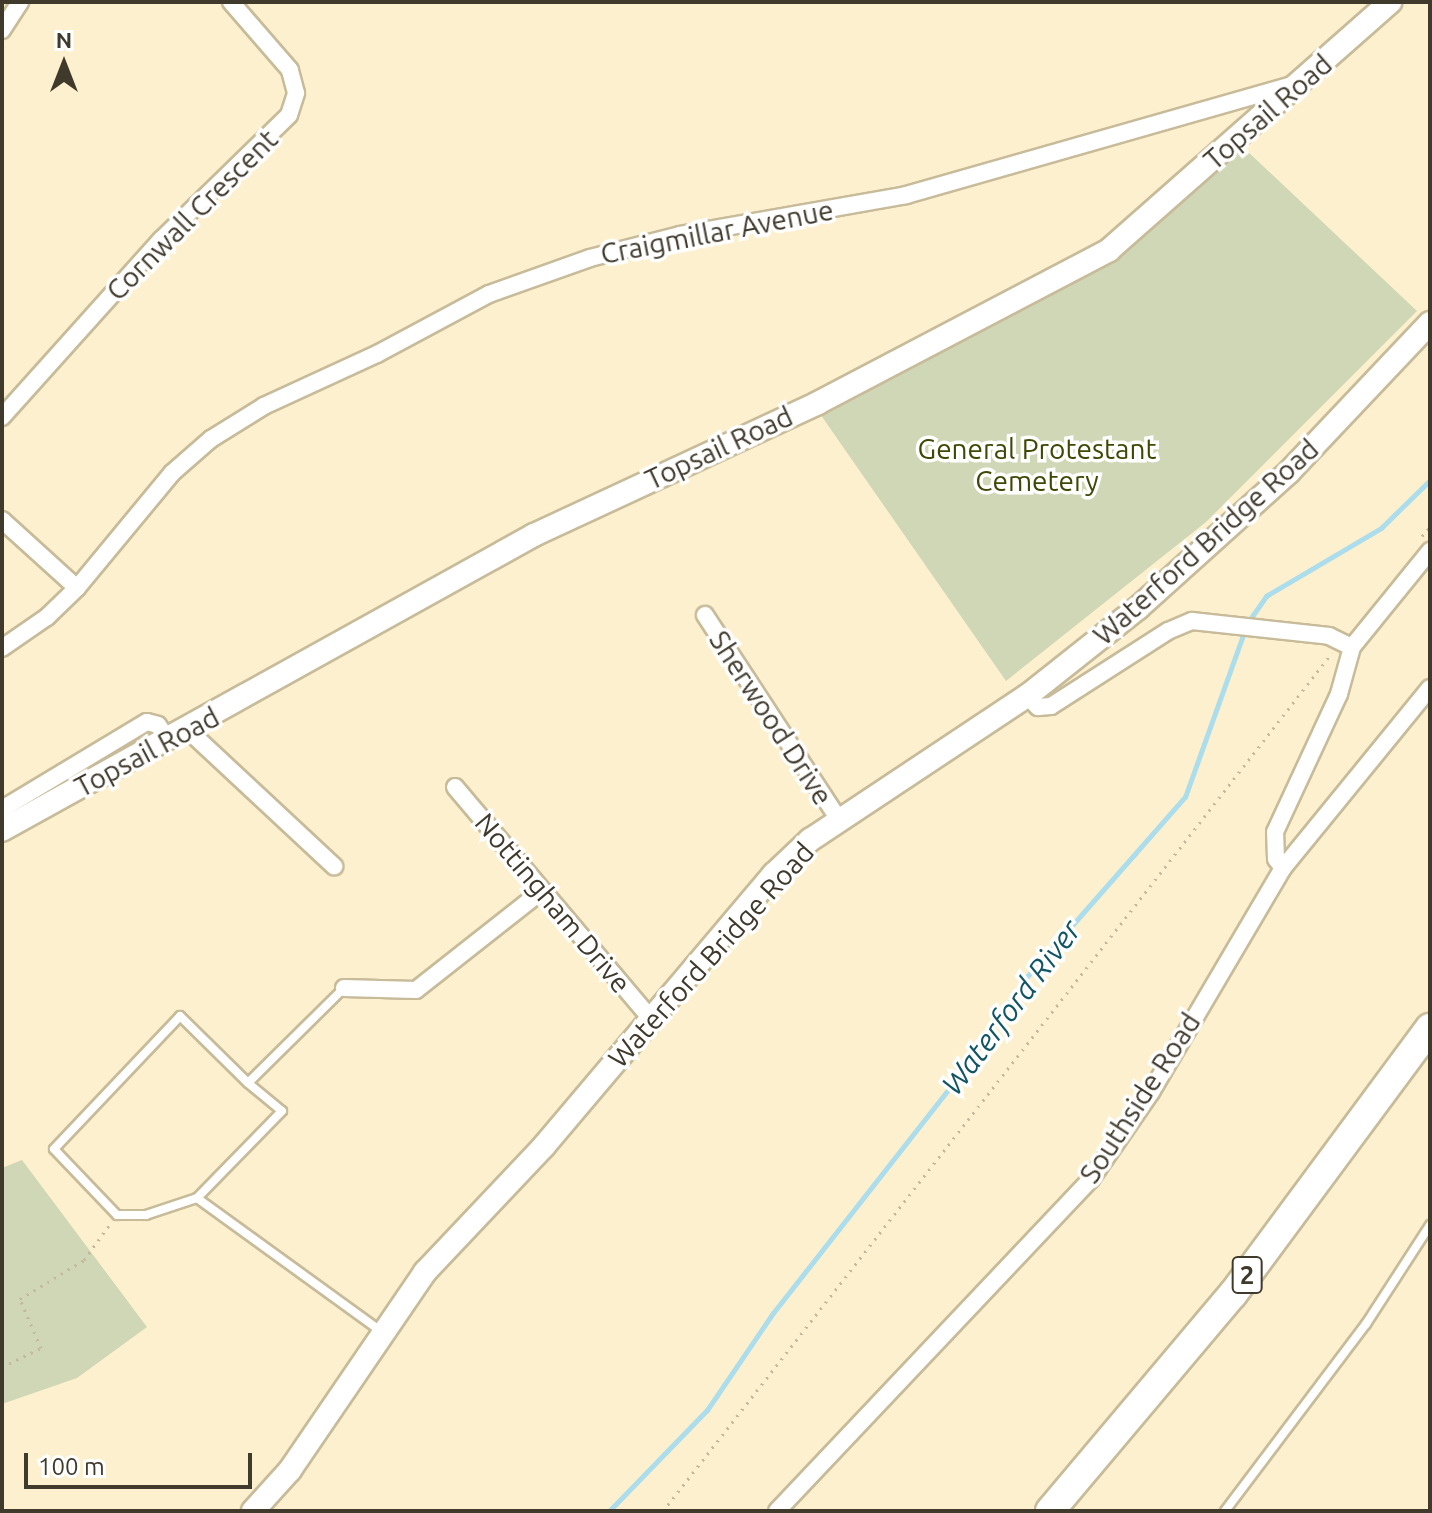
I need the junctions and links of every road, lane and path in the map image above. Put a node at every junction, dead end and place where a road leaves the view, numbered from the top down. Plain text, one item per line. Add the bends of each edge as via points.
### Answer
1 (20, 2) edge
2 (231, 2) edge
3 (1390, 2) edge
4 (2, 30) edge
5 (1306, 81) junction
6 (1430, 323) edge
7 (2, 417) edge
8 (2, 520) edge
9 (1430, 551) edge
10 (77, 588) junction
11 (705, 615) dead end
12 (1352, 647) junction
13 (2, 648) edge
14 (1332, 653) dead end
15 (1430, 688) edge
16 (1027, 696) junction
17 (178, 735) junction
18 (455, 787) dead end
19 (2, 809) edge
20 (839, 820) junction
21 (2, 830) edge
22 (334, 866) dead end
23 (1283, 868) junction
24 (542, 891) junction
25 (344, 988) joint
26 (652, 1020) junction
27 (1430, 1028) edge
28 (1430, 1061) edge
29 (248, 1083) junction
30 (197, 1198) junction
31 (117, 1215) junction
32 (1430, 1225) edge
33 (383, 1332) junction
34 (2, 1367) edge
35 (253, 1511) edge
36 (663, 1511) edge
37 (777, 1511) edge
38 (1050, 1511) edge
39 (1076, 1511) edge
40 (1225, 1511) edge

1 - 4 street
2 - 7 street, Cornwall Crescent via 290,70 296,93 289,115 161,240
3 - 5 main road, Topsail Road
5 - 10 street, Craigmillar Avenue via 906,195 680,235 590,258 489,294 264,406 211,439 172,473
5 - 17 main road, Topsail Road via 1109,250 818,403 534,535
6 - 16 main road, Waterford Bridge Road via 1238,519
8 - 10 street
9 - 12 street
10 - 13 street, Craigmillar Avenue
11 - 20 street, Sherwood Drive
12 - 16 street via 1343,639 1227,621 1181,624 1051,706 1038,707
12 - 23 street via 1339,694 1275,832 1276,859
14 - 36 path
15 - 23 street, Southside Road
16 - 20 main road, Waterford Bridge Road
17 - 19 street via 147,722
17 - 21 main road, Topsail Road
17 - 22 street
18 - 24 street, Nottingham Drive
20 - 26 main road, Waterford Bridge Road via 774,874
23 - 37 street, Southside Road via 1151,1092 1091,1179
24 - 25 street via 416,990
24 - 26 street, Nottingham Drive
25 - 29 lane
26 - 33 main road, Waterford Bridge Road via 544,1146 425,1272
27 - 38 highway, 2 via 1233,1294
28 - 39 highway, 2 via 1246,1309
29 - 30 lane via 282,1111
29 - 31 lane via 180,1016 54,1149
30 - 31 lane via 146,1215
30 - 33 lane
31 - 34 path via 84,1260 20,1299 41,1348
32 - 40 lane via 1366,1324
33 - 35 main road, Waterford Bridge Road via 290,1470

